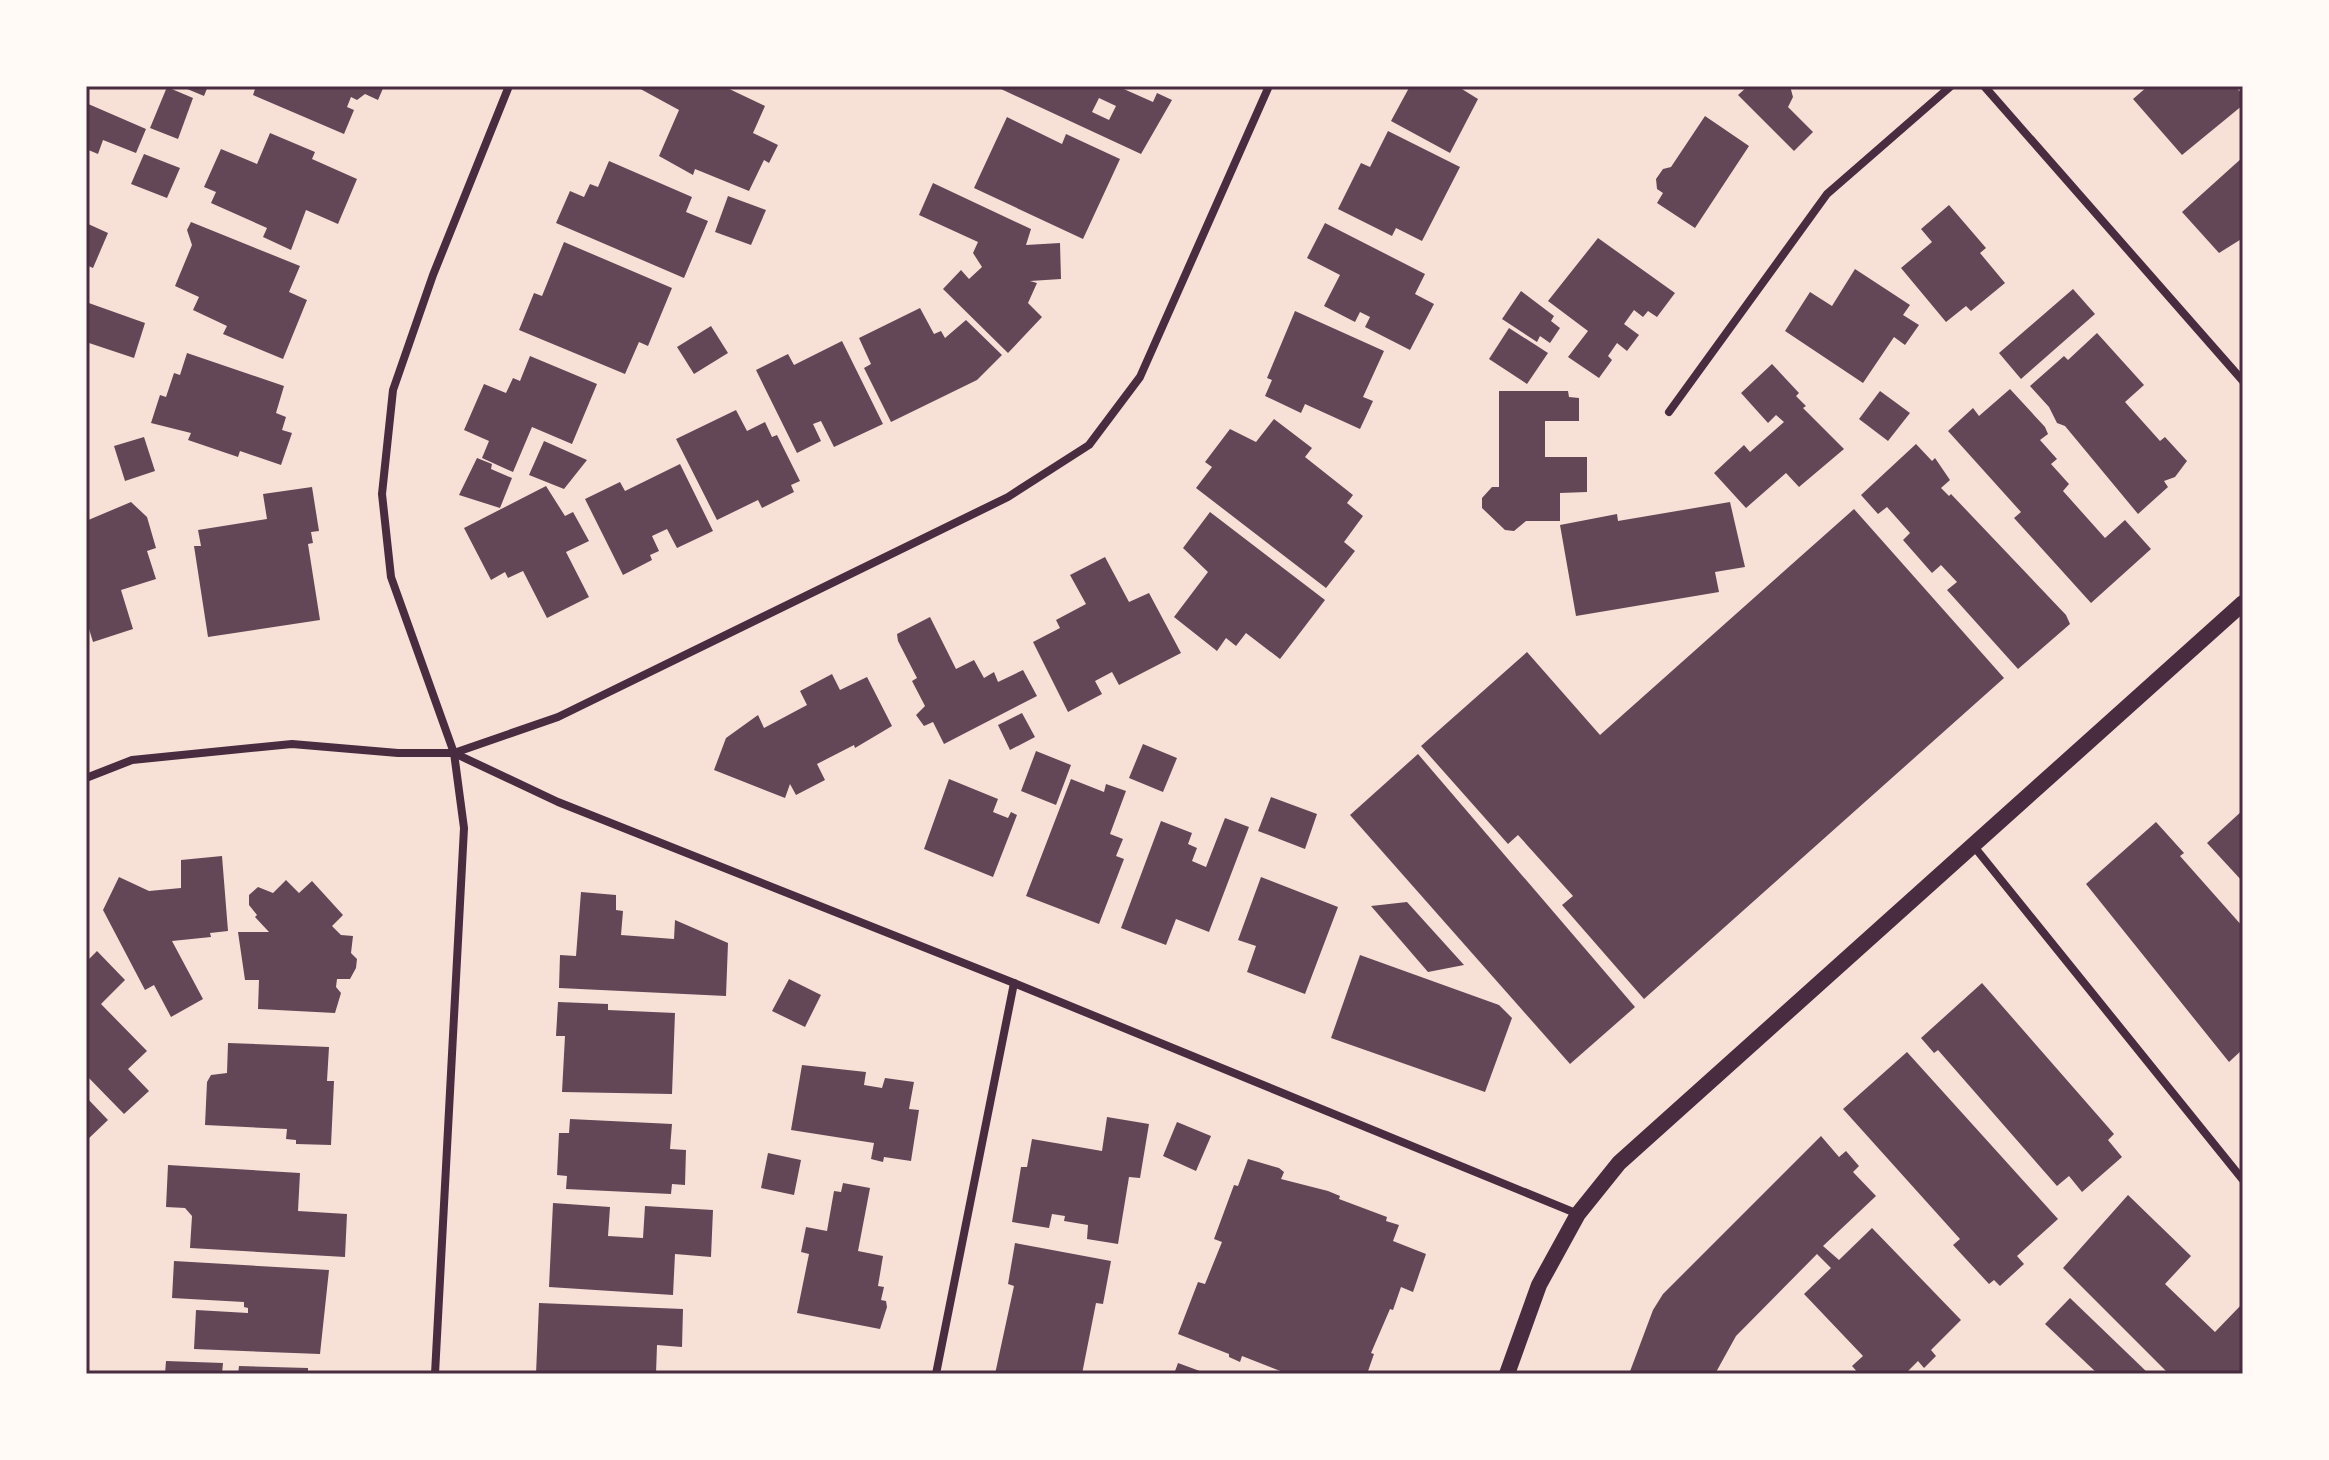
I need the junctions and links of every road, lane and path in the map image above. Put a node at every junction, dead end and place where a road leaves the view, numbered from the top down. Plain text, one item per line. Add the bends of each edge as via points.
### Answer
1 (509, 86) edge
2 (1269, 86) edge
3 (1951, 86) edge
4 (1984, 86) edge
5 (2243, 381) edge
6 (1669, 412) dead end
7 (2243, 603) edge
8 (454, 753) junction
9 (86, 778) edge
10 (1972, 843) junction
11 (1014, 983) junction
12 (2243, 1180) edge
13 (1578, 1214) junction
14 (435, 1374) edge
15 (936, 1374) edge
16 (1507, 1374) edge

1 - 8 street via 393,390 382,494 391,577
2 - 8 street via 1140,377 1089,445 1008,497 558,717
3 - 6 street via 1827,194
4 - 5 street
7 - 10 main road
8 - 9 street via 292,744 132,760
8 - 11 street via 558,802
8 - 14 street via 464,828
10 - 12 street
10 - 13 main road via 1619,1163
11 - 13 street
11 - 15 street
13 - 16 main road via 1539,1285

